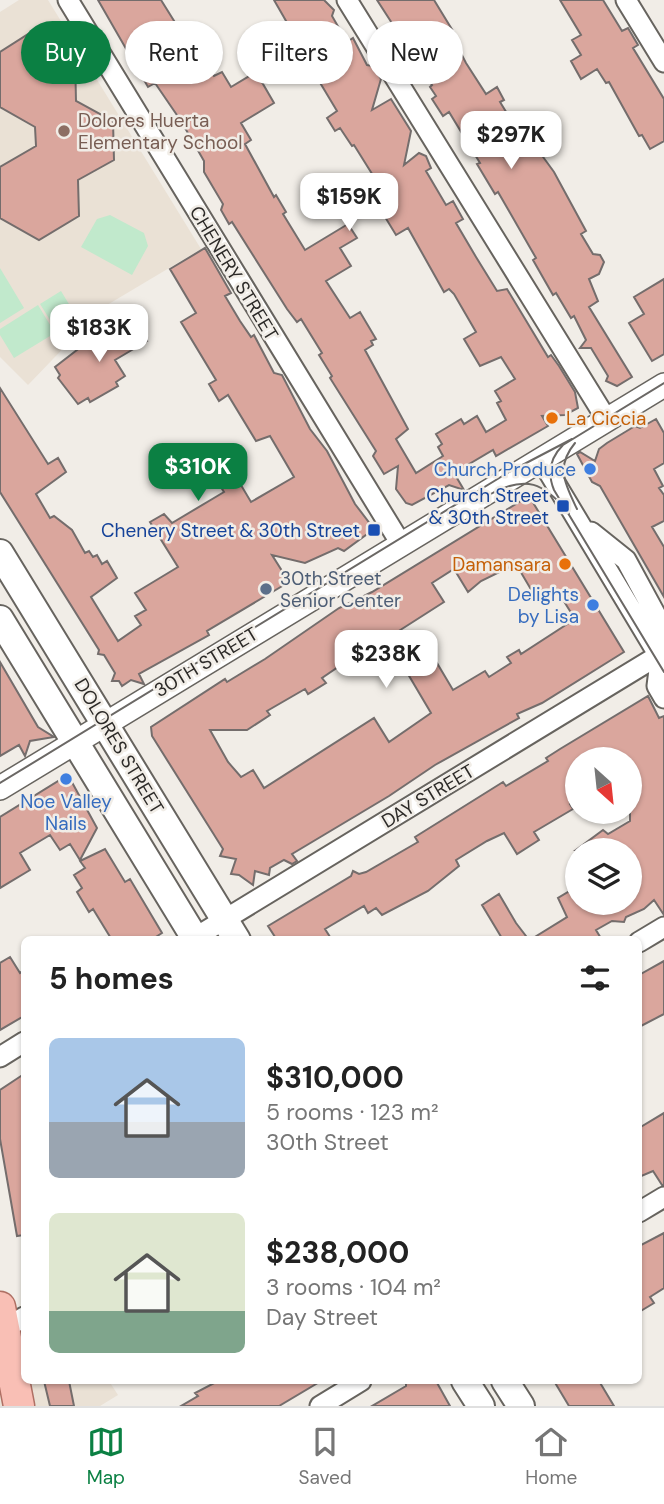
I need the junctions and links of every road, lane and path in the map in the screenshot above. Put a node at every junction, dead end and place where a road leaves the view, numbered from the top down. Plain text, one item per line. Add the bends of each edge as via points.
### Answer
1 (68, 0) edge
2 (347, 0) edge
3 (626, 0) edge
4 (664, 62) edge
5 (664, 385) edge
6 (607, 420) junction
7 (542, 461) junction
8 (401, 544) junction
9 (0, 553) edge
10 (0, 619) edge
11 (662, 657) edge
12 (664, 698) edge
13 (106, 723) junction
14 (75, 742) junction
15 (0, 788) edge
16 (664, 927) edge
17 (231, 930) edge
18 (192, 936) edge
19 (206, 936) edge
20 (642, 941) edge
21 (21, 1044) edge
22 (0, 1058) edge
23 (664, 1197) edge
24 (642, 1210) edge
25 (7, 1321) edge
26 (356, 1384) edge
27 (467, 1384) edge
28 (507, 1384) edge
29 (19, 1406) edge
30 (320, 1406) edge
31 (481, 1406) edge
32 (521, 1406) edge

1 - 8 street, CHENERY STREET
2 - 6 street
3 - 4 street
5 - 6 street, 30TH STREET
6 - 7 street, 30TH STREET
7 - 8 street, 30TH STREET
7 - 11 street
8 - 13 street, 30TH STREET
9 - 13 main road, DOLORES STREET
10 - 14 main road, DOLORES STREET
11 - 12 street via 657,686
11 - 17 street, DAY STREET
13 - 14 street, 30TH STREET
13 - 17 main road, DOLORES STREET
14 - 15 street, 30TH STREET
14 - 18 main road, DOLORES STREET
16 - 20 street
17 - 19 street, DAY STREET
21 - 22 street
23 - 24 street
25 - 29 main road
26 - 30 street
27 - 31 main road
28 - 32 main road

